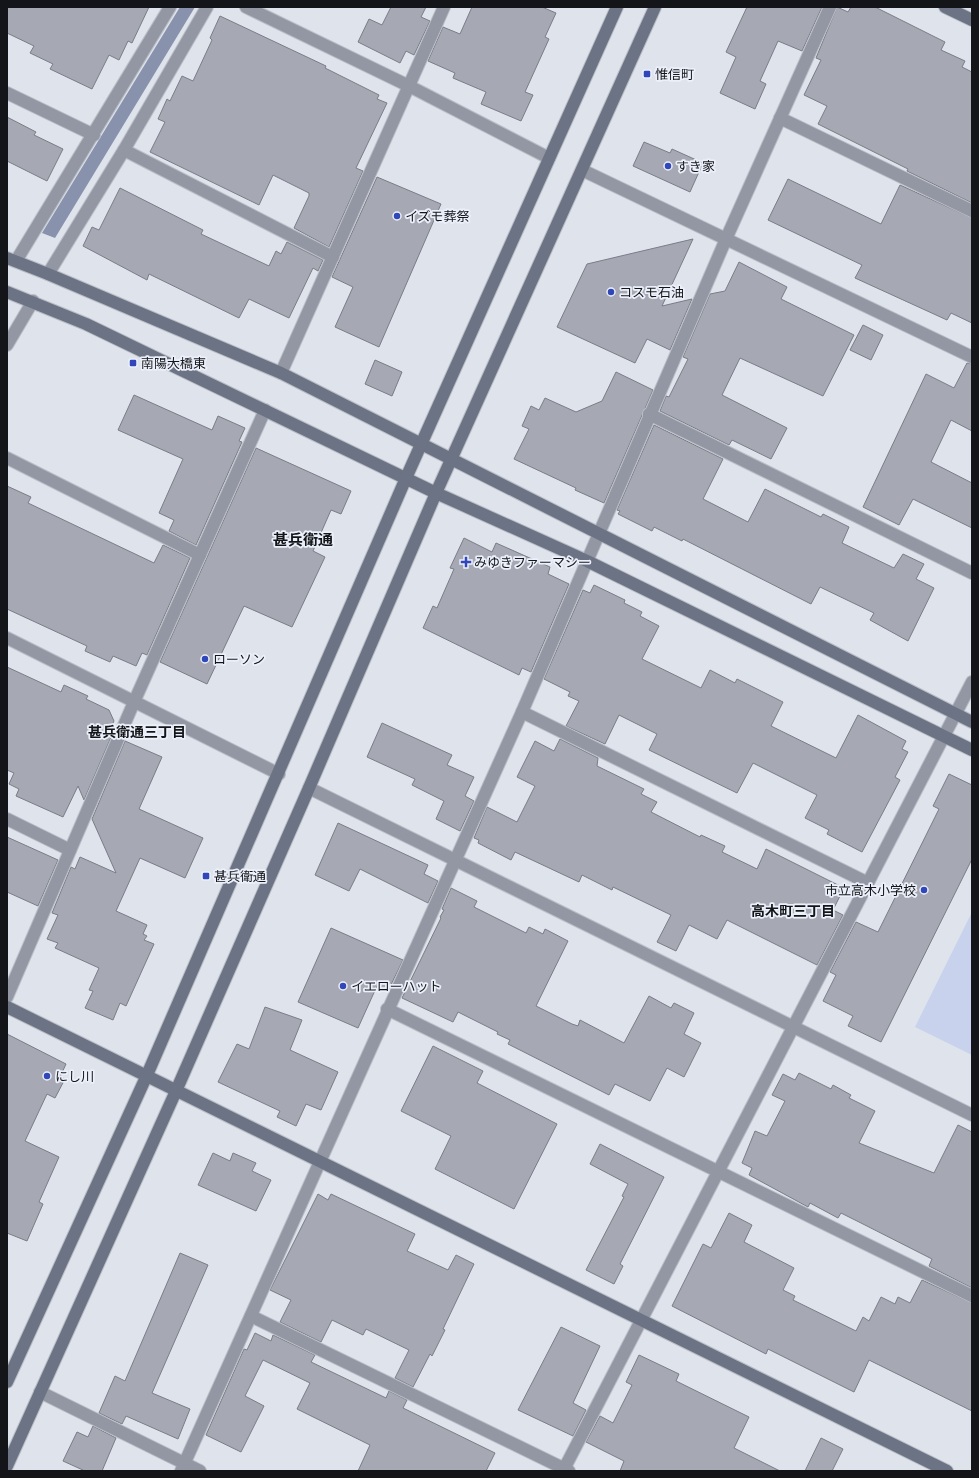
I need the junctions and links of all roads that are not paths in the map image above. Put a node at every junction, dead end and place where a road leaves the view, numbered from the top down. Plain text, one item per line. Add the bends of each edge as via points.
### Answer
1 (170, 7) edge
2 (207, 7) edge
3 (246, 7) edge
4 (444, 7) edge
5 (617, 7) edge
6 (655, 7) edge
7 (830, 7) edge
8 (945, 7) edge
9 (972, 20) edge
10 (409, 86) junction
11 (7, 93) edge
12 (780, 118) junction
13 (94, 135) junction
14 (124, 150) junction
15 (549, 158) junction
16 (582, 170) junction
17 (972, 211) edge
18 (726, 239) junction
19 (333, 257) junction
20 (12, 260) edge
21 (48, 274) junction
22 (7, 292) edge
23 (33, 302) junction
24 (7, 345) edge
25 (972, 357) edge
26 (281, 373) junction
27 (265, 410) junction
28 (649, 414) junction
29 (421, 444) junction
30 (7, 458) edge
31 (452, 459) junction
32 (406, 478) junction
33 (436, 493) junction
34 (599, 534) junction
35 (200, 556) junction
36 (588, 561) junction
37 (972, 573) edge
38 (7, 638) edge
39 (972, 682) edge
40 (134, 702) junction
41 (522, 712) junction
42 (956, 714) junction
43 (972, 722) edge
44 (944, 736) junction
45 (972, 750) edge
46 (279, 774) junction
47 (310, 788) junction
48 (7, 819) edge
49 (70, 850) junction
50 (454, 860) junction
51 (868, 883) junction
52 (7, 997) edge
53 (7, 1007) edge
54 (387, 1009) junction
55 (794, 1026) junction
56 (147, 1075) junction
57 (176, 1090) junction
58 (972, 1114) edge
59 (320, 1162) junction
60 (718, 1171) junction
61 (972, 1296) edge
62 (251, 1316) junction
63 (641, 1319) junction
64 (8, 1378) edge
65 (40, 1392) junction
66 (7, 1466) edge
67 (182, 1467) edge
68 (565, 1470) edge
69 (200, 1471) edge
70 (947, 1471) edge

1 - 13 street
2 - 14 street
3 - 10 street
4 - 10 street
5 - 15 street
6 - 16 street
7 - 12 street
8 - 9 street
10 - 15 street
10 - 19 street
11 - 13 street
12 - 17 street
12 - 18 street
13 - 20 street
14 - 19 street
14 - 21 street
15 - 29 street
16 - 18 street
16 - 31 street
18 - 25 street
18 - 28 street
19 - 26 street
20 - 21 street
21 - 26 street
22 - 23 street
23 - 24 street
23 - 27 street via 86,324
26 - 29 street
27 - 32 street
27 - 35 street
28 - 34 street
28 - 37 street
29 - 31 street
29 - 32 street
30 - 35 street
31 - 33 street
31 - 34 street
32 - 33 street
32 - 46 street
33 - 36 street
33 - 47 street
34 - 36 street
34 - 42 street
35 - 40 street
36 - 41 street
36 - 44 street
38 - 40 street
39 - 42 street
40 - 46 street
40 - 49 street
41 - 50 street
41 - 51 street
42 - 43 street
42 - 44 street
44 - 45 street
44 - 51 street
46 - 56 street
47 - 50 street
47 - 57 street
48 - 49 street
49 - 52 street
50 - 54 street
50 - 55 street
51 - 55 street
53 - 56 street
54 - 59 street
54 - 60 street
55 - 58 street
55 - 60 street
56 - 57 street
56 - 64 street
57 - 59 street
57 - 65 street
59 - 62 street
59 - 63 street
60 - 61 street
60 - 63 street
62 - 67 street
62 - 68 street
63 - 68 street
63 - 70 street
65 - 66 street
65 - 67 street
67 - 69 street

